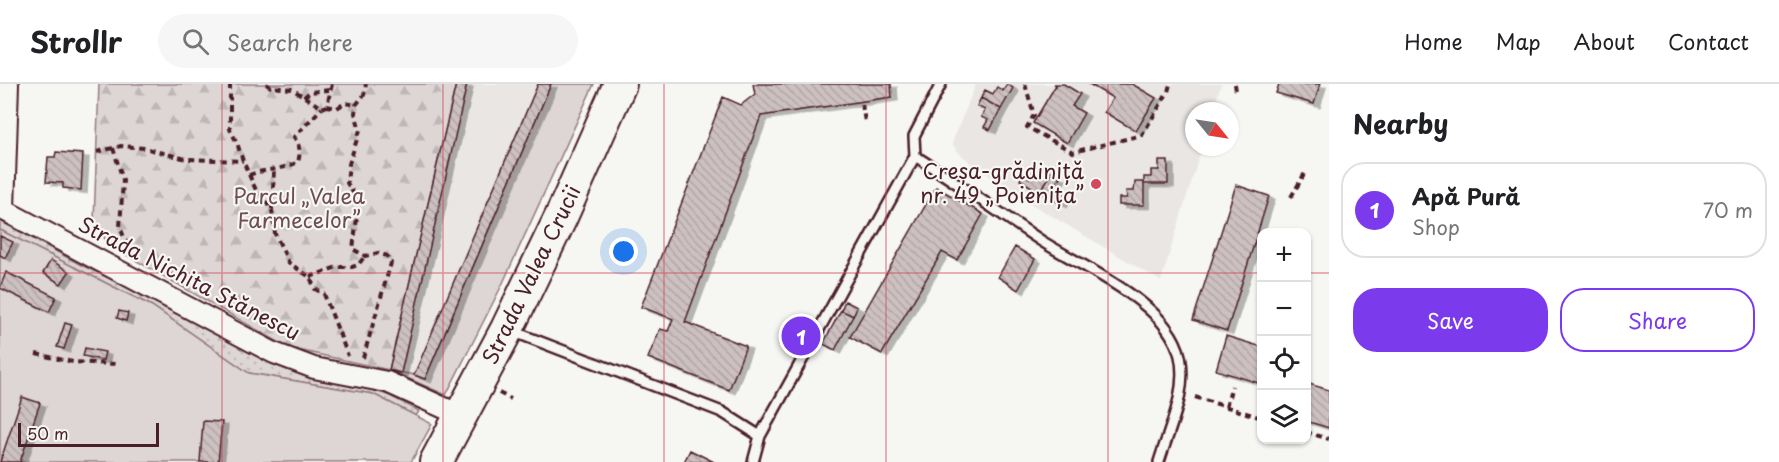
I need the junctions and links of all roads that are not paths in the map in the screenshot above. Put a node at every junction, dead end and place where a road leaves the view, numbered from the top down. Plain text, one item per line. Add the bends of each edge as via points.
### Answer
1 (8, 84) edge
2 (620, 84) edge
3 (941, 84) edge
4 (915, 156) junction
5 (2, 209) edge
6 (507, 329) junction
7 (462, 416) junction
8 (760, 436) junction
9 (436, 462) edge
10 (753, 462) edge
11 (1159, 462) edge

1 - 5 street
2 - 6 main road, Strada Valea Crucii
3 - 4 lane via 914,136
4 - 8 lane
4 - 11 lane via 1043,241 1122,287 1161,321 1175,343 1183,375
5 - 7 street, Strada Nichita Stănescu via 274,353 314,368 387,382
6 - 7 main road, Strada Valea Crucii
6 - 8 lane via 722,412
7 - 9 main road, Strada Valea Crucii
8 - 10 lane

